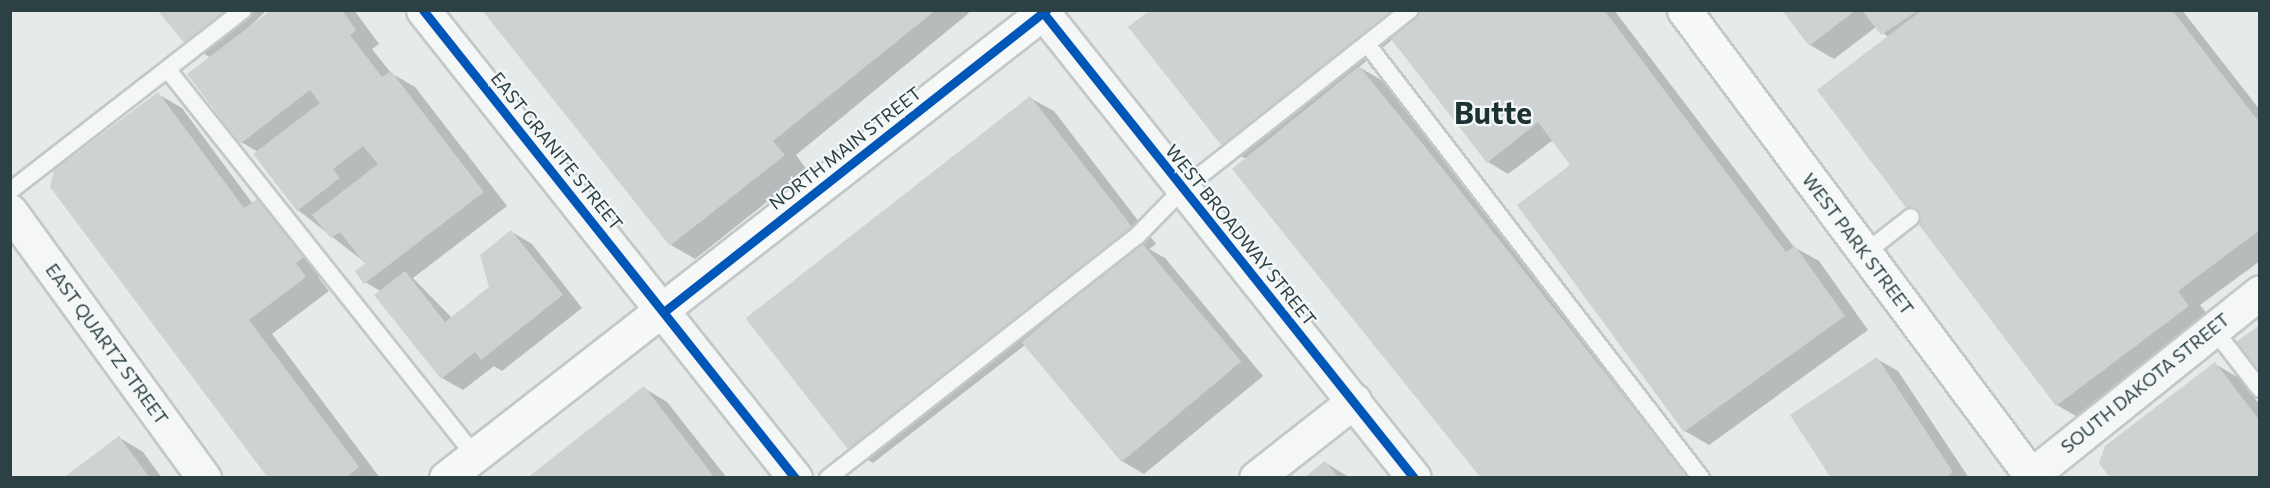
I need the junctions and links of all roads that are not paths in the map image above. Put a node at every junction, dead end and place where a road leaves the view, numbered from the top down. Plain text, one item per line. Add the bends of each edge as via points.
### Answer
1 (243, 10) edge
2 (423, 10) edge
3 (1410, 10) edge
4 (1684, 10) edge
5 (1043, 11) edge
6 (1367, 44) junction
7 (168, 70) junction
8 (1183, 189) junction
9 (10, 191) edge
10 (10, 211) edge
11 (1911, 217) dead end
12 (1865, 253) junction
13 (2259, 292) edge
14 (665, 311) junction
15 (2212, 327) junction
16 (2259, 389) edge
17 (1354, 401) junction
18 (475, 456) junction
19 (204, 477) edge
20 (446, 477) edge
21 (795, 477) edge
22 (828, 477) edge
23 (1256, 477) edge
24 (1414, 477) edge
25 (1701, 477) edge
26 (2030, 477) edge

1 - 7 lane
2 - 14 street, EAST GRANITE STREET
3 - 6 lane
4 - 12 main road, WEST PARK STREET
5 - 8 street, WEST BROADWAY STREET
5 - 14 main road, NORTH MAIN STREET
6 - 8 lane
6 - 25 lane
7 - 9 lane
7 - 18 lane
8 - 17 street, WEST BROADWAY STREET
8 - 22 lane via 1137,236
10 - 19 street, EAST QUARTZ STREET
11 - 12 lane
12 - 26 main road, WEST PARK STREET
13 - 15 street, SOUTH DAKOTA STREET
14 - 18 main road, NORTH MAIN STREET
14 - 21 street, EAST GRANITE STREET
15 - 16 lane
15 - 26 street, SOUTH DAKOTA STREET
17 - 23 street
17 - 24 street, WEST BROADWAY STREET
18 - 20 main road, NORTH MAIN STREET

